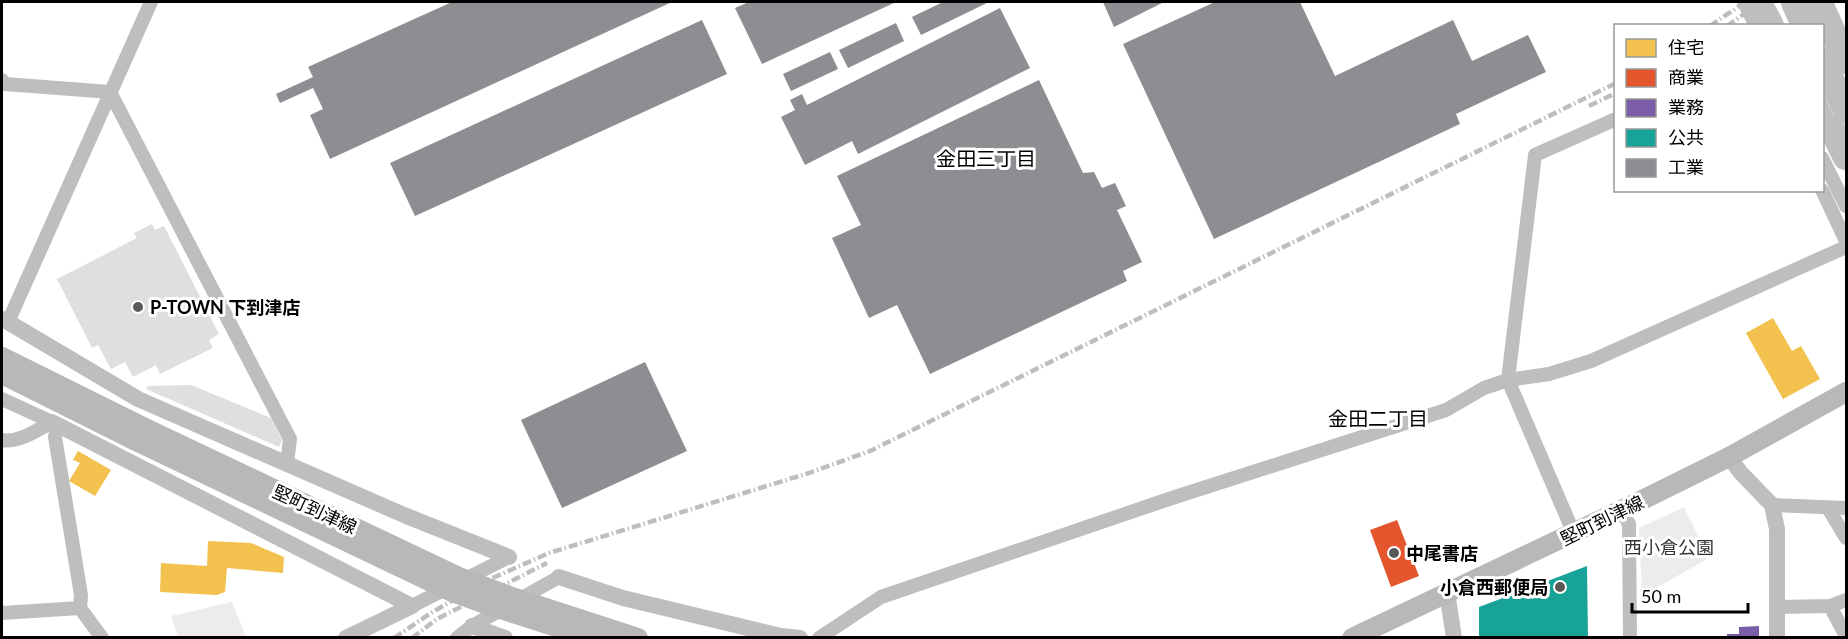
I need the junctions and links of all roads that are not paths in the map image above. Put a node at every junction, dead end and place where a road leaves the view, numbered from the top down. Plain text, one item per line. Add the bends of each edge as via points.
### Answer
1 (151, 2) edge
2 (1744, 2) edge
3 (1760, 2) edge
4 (1771, 2) edge
5 (1794, 2) edge
6 (1811, 2) edge
7 (1819, 2) edge
8 (1832, 2) edge
9 (1755, 24) edge
10 (1771, 24) edge
11 (1782, 24) edge
12 (1798, 24) edge
13 (1804, 24) edge
14 (1822, 24) edge
15 (1824, 28) edge
16 (1846, 61) edge
17 (1824, 66) edge
18 (1846, 71) edge
19 (3, 85) edge
20 (110, 92) junction
21 (1846, 110) edge
22 (1824, 112) edge
23 (1614, 120) edge
24 (1824, 128) edge
25 (1824, 128) edge
26 (1846, 157) edge
27 (1824, 162) edge
28 (1846, 169) edge
29 (1846, 173) edge
30 (1823, 192) edge
31 (1846, 206) edge
32 (1846, 241) edge
33 (1846, 247) edge
34 (5, 320) edge
35 (2, 357) edge
36 (2, 374) edge
37 (1508, 380) junction
38 (1846, 392) edge
39 (2, 399) edge
40 (55, 423) junction
41 (139, 434) junction
42 (2, 440) edge
43 (1729, 457) junction
44 (287, 464) junction
45 (1772, 505) junction
46 (1828, 508) junction
47 (1846, 508) edge
48 (1622, 510) junction
49 (1574, 534) junction
50 (1846, 538) edge
51 (509, 557) joint
52 (559, 577) joint
53 (1447, 592) junction
54 (1846, 600) edge
55 (412, 606) junction
56 (1830, 606) junction
57 (1777, 607) junction
58 (80, 608) junction
59 (2, 613) edge
60 (472, 626) junction
61 (1846, 636) edge
62 (102, 638) edge
63 (346, 638) edge
64 (457, 638) edge
65 (505, 638) edge
66 (591, 638) edge
67 (638, 638) edge
68 (800, 638) edge
69 (819, 638) edge
70 (1352, 638) edge
71 (1454, 638) edge
72 (1630, 638) edge
73 (1777, 638) edge

1 - 20 street
2 - 9 street, bridge
3 - 10 highway, bridge
4 - 11 highway
5 - 13 highway, bridge
6 - 14 street
7 - 16 highway, bridge
8 - 12 street
15 - 18 street
17 - 21 highway, bridge
19 - 20 street
20 - 34 street
20 - 44 street via 290,439
22 - 26 highway
23 - 37 street via 1535,155
24 - 28 highway
25 - 29 street
27 - 31 street
30 - 32 street
33 - 37 street via 1591,361 1549,374
34 - 44 street via 138,399
35 - 41 main road, 堅町到津線
36 - 41 main road, 堅町到津線
37 - 49 street
37 - 69 street via 1484,388 1446,410 881,597
38 - 43 main road, 堅町到津線
39 - 40 street
40 - 42 street via 9,441
40 - 55 street
40 - 58 street
41 - 66 main road, 堅町到津線, bridge via 450,591
41 - 67 main road, 堅町到津線, bridge via 459,577
43 - 45 street
43 - 48 main road, 堅町到津線
44 - 51 street
45 - 46 street
45 - 57 street via 1778,528
46 - 47 street
46 - 50 street
48 - 49 main road, 堅町到津線
48 - 72 street via 1629,524
49 - 53 main road, 堅町到津線
51 - 55 street
52 - 60 street
52 - 68 street via 623,598
53 - 70 main road, 堅町到津線
53 - 71 street
54 - 56 street
55 - 63 street
56 - 57 street
56 - 61 street
57 - 73 street
58 - 59 street
58 - 62 street
60 - 64 street
60 - 65 street

